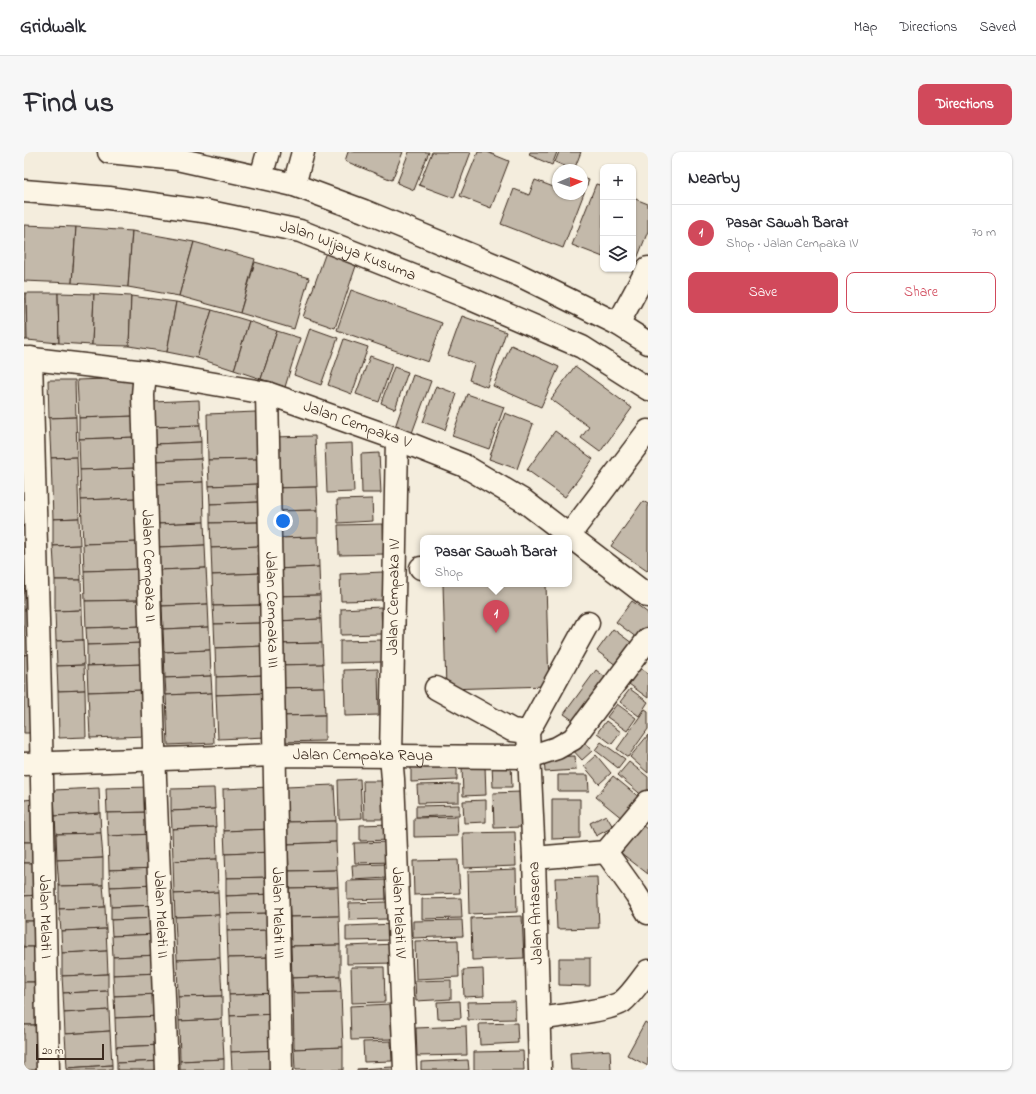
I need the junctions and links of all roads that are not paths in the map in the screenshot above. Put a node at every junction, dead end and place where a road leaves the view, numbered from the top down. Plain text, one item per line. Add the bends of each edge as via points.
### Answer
1 (109, 152) edge
2 (268, 152) edge
3 (303, 152) edge
4 (261, 177) junction
5 (294, 185) junction
6 (24, 192) edge
7 (648, 268) edge
8 (618, 324) junction
9 (648, 344) edge
10 (28, 358) edge
11 (145, 372) junction
12 (648, 389) edge
13 (267, 393) junction
14 (648, 431) edge
15 (396, 439) junction
16 (566, 535) edge
17 (570, 535) edge
18 (572, 540) edge
19 (648, 596) edge
20 (588, 623) dead end
21 (648, 639) edge
22 (436, 688) dead end
23 (528, 732) junction
24 (274, 755) junction
25 (391, 756) junction
26 (529, 756) junction
27 (155, 760) junction
28 (33, 764) edge
29 (648, 802) edge
30 (606, 852) junction
31 (534, 858) junction
32 (648, 914) edge
33 (648, 971) edge
34 (539, 1019) junction
35 (48, 1070) edge
36 (166, 1070) edge
37 (281, 1070) edge
38 (405, 1070) edge
39 (540, 1070) edge

1 - 4 street via 177,159
2 - 4 street
3 - 5 street
4 - 5 street
5 - 8 street via 519,274
6 - 12 street, Jalan Wijaya Kusuma via 110,198 203,211 300,231 464,296 582,347
7 - 8 street
8 - 9 street
10 - 11 street, Jalan Cempaka V
10 - 28 street, Jalan Melati I
11 - 13 street, Jalan Cempaka V
11 - 27 street, Jalan Cempaka II via 143,403
13 - 15 street, Jalan Cempaka V
13 - 24 street, Jalan Cempaka III
14 - 17 street
15 - 16 street, Jalan Cempaka V via 463,465 524,501
15 - 25 street, Jalan Cempaka IV
18 - 19 street, Jalan Cempaka V
20 - 23 street
21 - 26 street, Jalan Cempaka Raya via 572,739 557,748
22 - 23 street via 512,730
23 - 26 street, Jalan Antasena
24 - 25 street, Jalan Cempaka Raya
24 - 27 street, Jalan Cempaka Raya
24 - 37 street, Jalan Melati III
25 - 26 street, Jalan Cempaka Raya
25 - 38 street, Jalan Melati IV
26 - 31 street, Jalan Antasena
27 - 28 street, Jalan Cempaka Raya
27 - 36 street, Jalan Melati II
28 - 35 street, Jalan Melati I
29 - 30 street
30 - 31 street
30 - 32 street
31 - 34 street, Jalan Antasena
33 - 34 street via 622,1002 616,1005
34 - 39 street, Jalan Antasena

